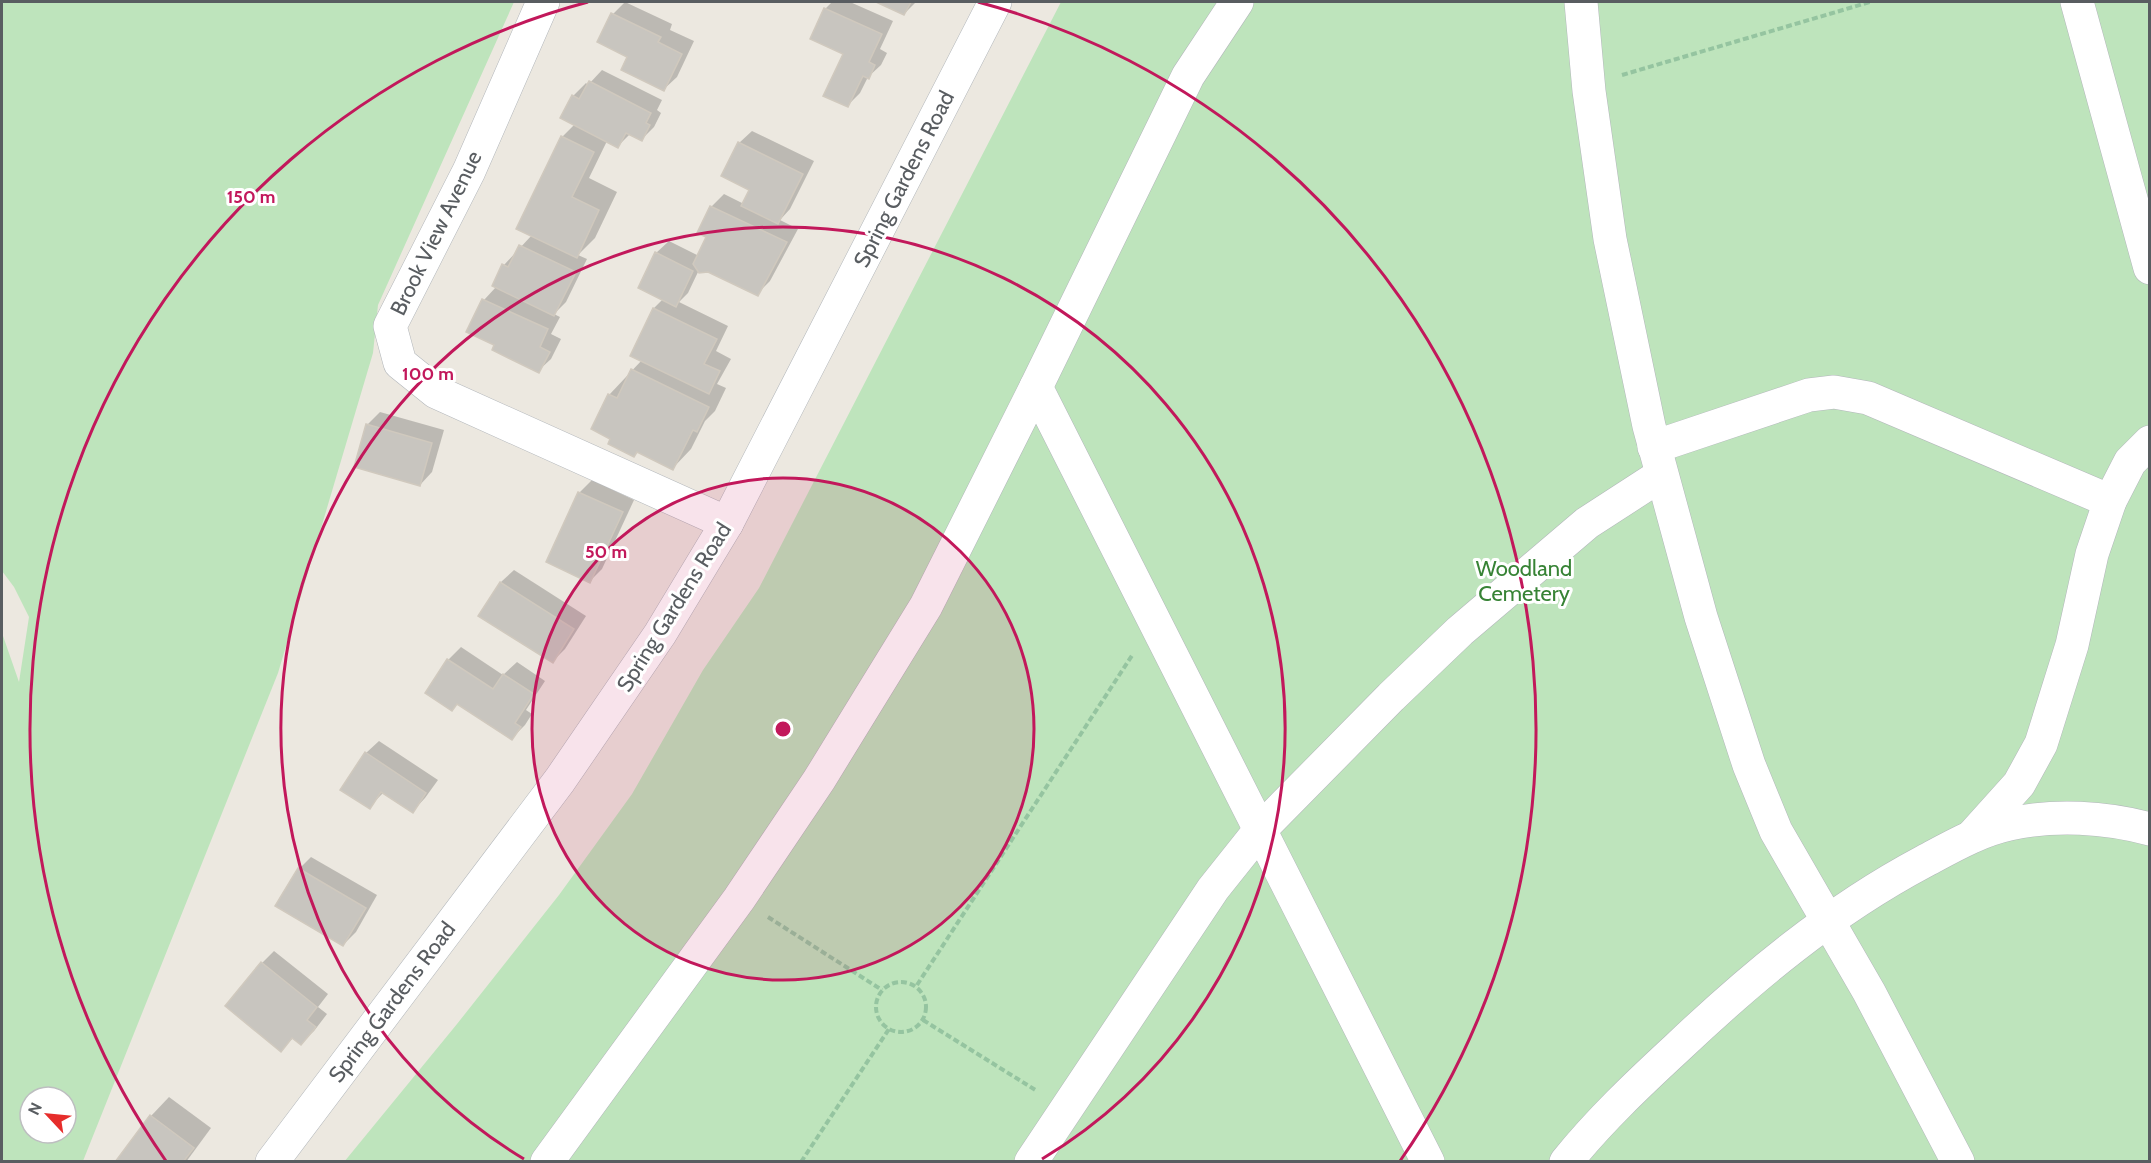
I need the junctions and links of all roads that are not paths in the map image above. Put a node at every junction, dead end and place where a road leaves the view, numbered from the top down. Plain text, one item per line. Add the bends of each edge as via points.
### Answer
1 (543, 2) edge
2 (995, 2) edge
3 (1237, 2) edge
4 (1581, 2) edge
5 (2076, 2) edge
6 (2150, 268) edge
7 (1036, 387) junction
8 (2150, 442) edge
9 (1658, 461) junction
10 (2110, 501) junction
11 (726, 523) junction
12 (2150, 829) edge
13 (1260, 830) junction
14 (1971, 837) junction
15 (1827, 920) junction
16 (272, 1161) edge
17 (547, 1161) edge
18 (1031, 1161) edge
19 (1428, 1161) edge
20 (1566, 1161) edge
21 (1958, 1161) edge

1 - 11 street, Brook View Avenue via 468,171 390,326 400,363 436,392
2 - 11 street, Spring Gardens Road
3 - 7 street via 1188,76
4 - 9 street via 1610,239
5 - 6 street
7 - 13 street
7 - 17 street via 926,606 819,780 739,899
8 - 10 street via 2130,462
9 - 10 street via 1809,395 1834,393 1868,398
9 - 13 street via 1461,631
9 - 15 street via 1701,618 1749,765 1776,831
10 - 14 street via 2041,744 2019,784
11 - 16 street, Spring Gardens Road via 660,634 560,780
12 - 14 street via 2121,821 2066,818 2010,824
13 - 18 street via 1213,889
13 - 19 street
14 - 15 street
15 - 20 street via 1729,999 1635,1087
15 - 21 street

